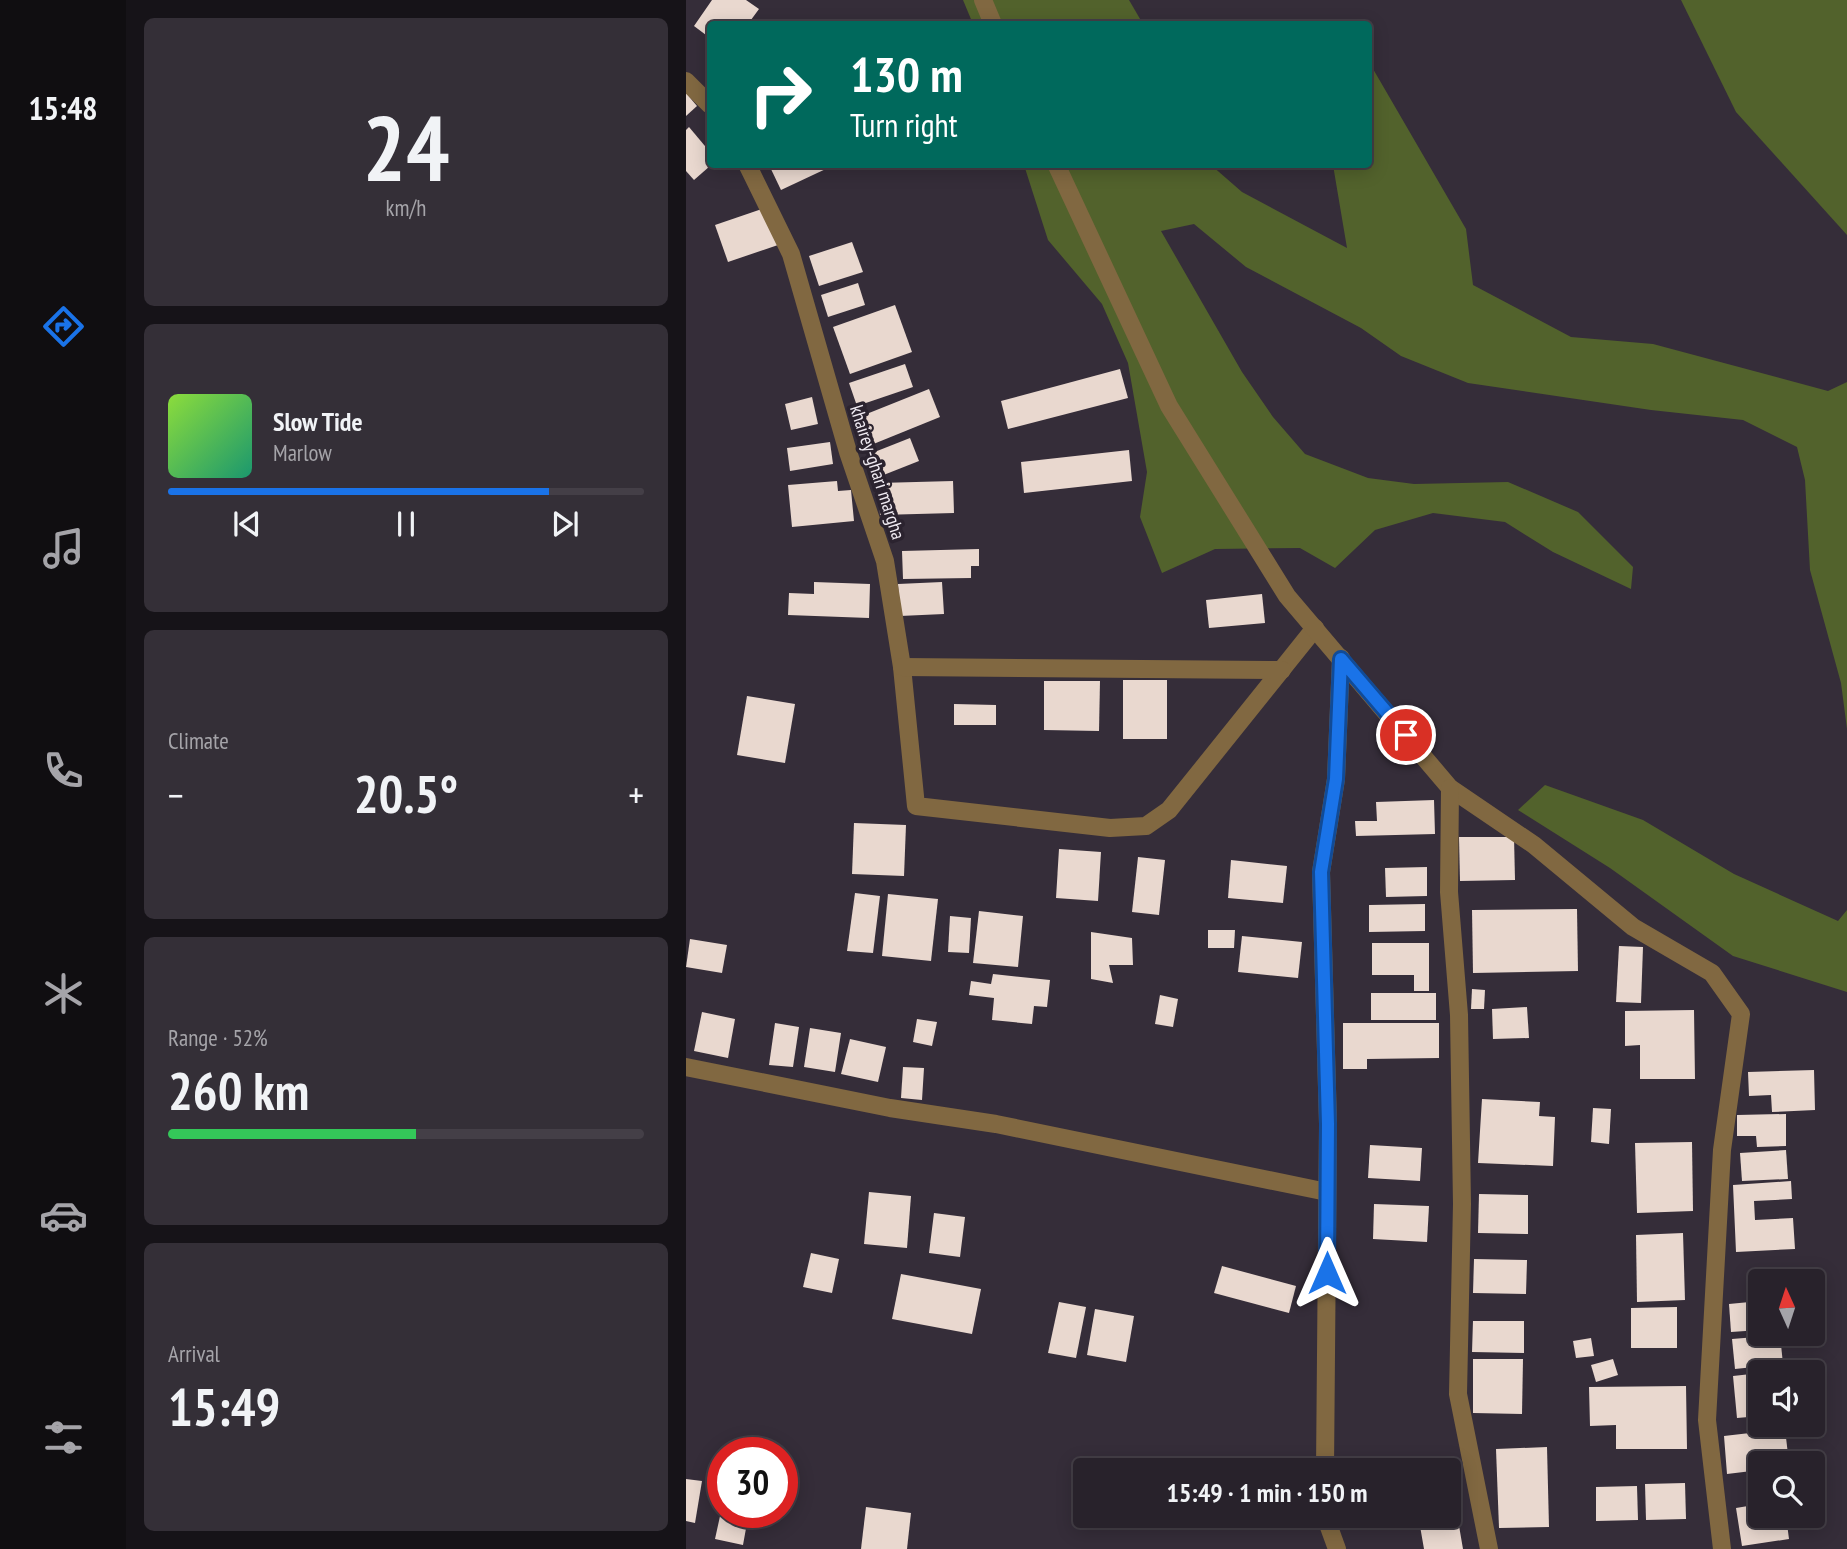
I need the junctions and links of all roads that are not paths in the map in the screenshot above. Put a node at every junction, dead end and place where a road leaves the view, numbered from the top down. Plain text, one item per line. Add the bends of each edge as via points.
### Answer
1 (983, 0) edge
2 (992, 21) edge
3 (686, 81) edge
4 (707, 102) edge
5 (749, 168) edge
6 (1058, 168) edge
7 (1315, 628) junction
8 (1341, 659) junction
9 (902, 667) junction
10 (1282, 670) junction
11 (1450, 788) junction
12 (686, 1067) edge
13 (1328, 1192) junction
14 (1325, 1458) edge
15 (1329, 1528) edge
16 (1337, 1549) edge
17 (1489, 1549) edge
18 (1722, 1549) edge

1 - 2 street
3 - 4 street
5 - 9 street, khairey-ghari margha via 791,254 885,561
6 - 7 street via 1169,406 1287,596
7 - 8 street
7 - 10 street
8 - 11 street
8 - 13 street via 1336,779 1321,872
9 - 10 street
9 - 10 street, khairey-ghari margha via 916,806 1110,828 1146,826 1169,810
11 - 17 street via 1449,892 1458,1015 1462,1204 1458,1394
11 - 18 street via 1534,845 1633,927 1712,972 1741,1014 1722,1150 1707,1420
12 - 13 street
13 - 14 street
15 - 16 street

